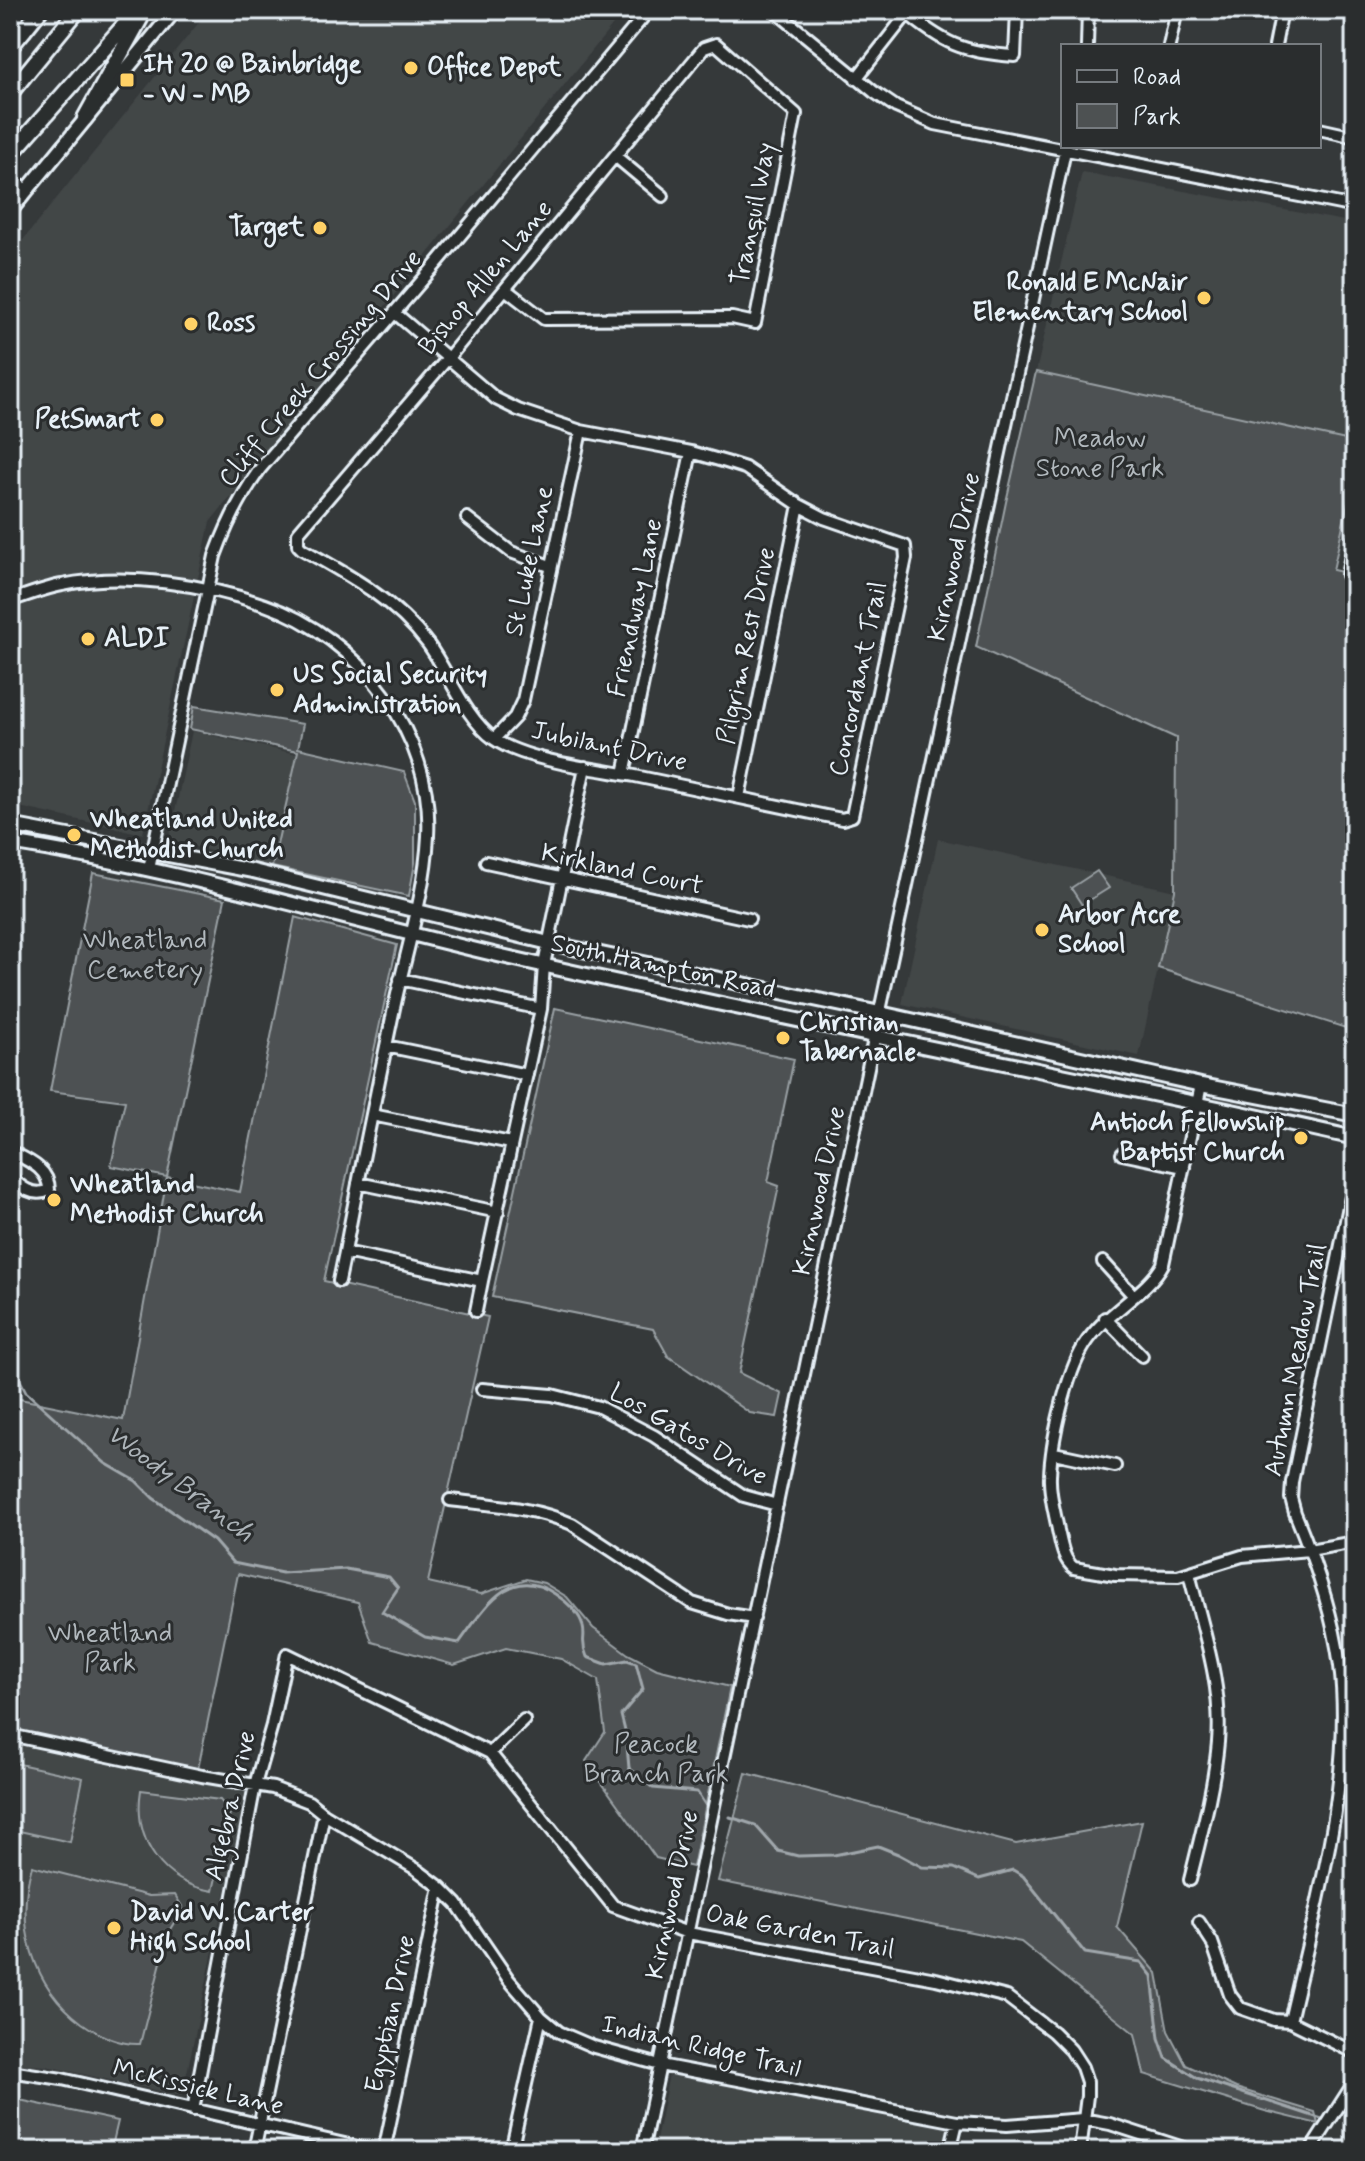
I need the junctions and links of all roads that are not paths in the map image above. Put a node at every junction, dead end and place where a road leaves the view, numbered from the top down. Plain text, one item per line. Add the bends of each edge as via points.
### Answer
1 (18, 10) edge
2 (40, 10) edge
3 (78, 10) edge
4 (138, 10) edge
5 (145, 10) edge
6 (175, 10) edge
7 (649, 10) edge
8 (774, 10) edge
9 (1017, 10) edge
10 (1088, 10) edge
11 (1177, 10) edge
12 (1282, 10) edge
13 (905, 12) edge
14 (1087, 44) edge
15 (1169, 44) edge
16 (1275, 44) edge
17 (10, 47) edge
18 (10, 56) edge
19 (856, 79) junction
20 (10, 93) edge
21 (796, 114) joint
22 (85, 118) junction
23 (1321, 129) edge
24 (1355, 137) edge
25 (1061, 146) edge
26 (1066, 148) edge
27 (1071, 148) edge
28 (10, 155) edge
29 (615, 156) junction
30 (10, 180) edge
31 (26, 191) junction
32 (663, 196) dead end
33 (1355, 207) edge
34 (10, 211) edge
35 (505, 289) junction
36 (395, 313) junction
37 (448, 358) junction
38 (581, 431) junction
39 (691, 452) junction
40 (799, 505) junction
41 (467, 518) dead end
42 (1355, 535) edge
43 (298, 545) joint
44 (550, 566) junction
45 (1347, 575) dead end
46 (207, 591) junction
47 (10, 601) edge
48 (494, 739) junction
49 (585, 767) junction
50 (624, 774) junction
51 (739, 797) junction
52 (852, 816) joint
53 (10, 825) edge
54 (10, 843) edge
55 (152, 852) junction
56 (486, 862) dead end
57 (149, 869) junction
58 (253, 871) junction
59 (561, 880) junction
60 (248, 892) junction
61 (416, 912) junction
62 (749, 919) dead end
63 (410, 933) junction
64 (549, 943) junction
65 (544, 965) junction
66 (400, 979) junction
67 (541, 1009) junction
68 (880, 1013) junction
69 (875, 1034) junction
70 (386, 1046) junction
71 (527, 1075) junction
72 (1201, 1085) junction
73 (1197, 1102) junction
74 (372, 1115) junction
75 (1355, 1115) edge
76 (1355, 1138) edge
77 (511, 1143) junction
78 (10, 1151) edge
79 (1122, 1154) dead end
80 (1184, 1167) junction
81 (10, 1175) edge
82 (1355, 1177) edge
83 (358, 1183) junction
84 (498, 1212) junction
85 (345, 1252) junction
86 (1103, 1262) dead end
87 (339, 1281) dead end
88 (482, 1281) junction
89 (1133, 1295) junction
90 (476, 1311) dead end
91 (1105, 1318) junction
92 (1142, 1356) dead end
93 (482, 1389) dead end
94 (1054, 1453) junction
95 (1115, 1466) dead end
96 (450, 1500) dead end
97 (777, 1505) junction
98 (1355, 1542) edge
99 (1309, 1550) junction
100 (1189, 1573) junction
101 (754, 1618) junction
102 (287, 1654) joint
103 (524, 1720) dead end
104 (10, 1735) edge
105 (490, 1753) junction
106 (255, 1785) junction
107 (324, 1814) junction
108 (1190, 1880) dead end
109 (440, 1887) junction
110 (1199, 1922) dead end
111 (688, 1933) junction
112 (541, 2017) junction
113 (1290, 2021) junction
114 (1355, 2053) edge
115 (660, 2065) junction
116 (10, 2071) edge
117 (1355, 2081) edge
118 (193, 2110) junction
119 (1083, 2119) junction
120 (957, 2122) junction
121 (260, 2125) junction
122 (1189, 2150) edge
123 (254, 2151) edge
124 (375, 2151) edge
125 (384, 2151) edge
126 (511, 2151) edge
127 (642, 2151) edge
128 (950, 2151) edge
129 (1080, 2151) edge
130 (1310, 2151) edge

1 - 18 main road
2 - 17 highway, bridge
3 - 20 highway
4 - 28 highway
5 - 22 highway
6 - 22 main road
7 - 36 street, Cliff Creek Crossing Drive
8 - 19 street
9 - 13 street via 1015,56 982,54 936,37
10 - 14 street
11 - 15 street
12 - 16 street
13 - 19 street
19 - 25 street via 896,107 935,124
21 - 29 street, Bishop Allen Lane via 716,44 704,48
21 - 35 street, Tranquil Way via 755,323 732,318 544,319
22 - 31 main road
23 - 24 street
26 - 68 street, Kirnwood Drive
27 - 33 street
29 - 32 street
29 - 35 street, Bishop Allen Lane
30 - 31 main road
31 - 34 main road
35 - 37 street, Bishop Allen Lane
36 - 37 street
36 - 46 street, Cliff Creek Crossing Drive via 241,495 215,556
37 - 38 street via 506,404
37 - 43 street, Bishop Allen Lane via 298,533
38 - 39 street
38 - 44 street, St Luke Lane
39 - 40 street via 745,468
39 - 50 street, Friendway Lane
40 - 51 street, Pilgrim Rest Drive
40 - 52 street, Concordant Trail via 901,543 907,550
41 - 44 street via 511,552
42 - 45 street
43 - 48 street, Jubilant Drive via 402,615 444,667 474,719
44 - 48 street, St Luke Lane via 523,700
46 - 47 street via 96,580
46 - 55 street, Cliff Creek Crossing Drive
46 - 61 street via 262,604 308,624 356,660 388,699 408,735 427,801 428,835
48 - 49 street, Jubilant Drive via 518,751
49 - 50 street, Jubilant Drive
49 - 59 street
50 - 51 street, Jubilant Drive
51 - 52 street, Jubilant Drive via 842,819
53 - 55 main road, South Hampton Road
54 - 57 main road, South Hampton Road
55 - 57 street, Cliff Creek Crossing Drive
55 - 58 main road, South Hampton Road
56 - 59 street, Kirkland Court
57 - 60 main road, South Hampton Road
58 - 60 main road
58 - 61 main road, South Hampton Road
59 - 62 street, Kirkland Court
59 - 64 street
60 - 63 main road, South Hampton Road
61 - 63 street
61 - 64 main road, South Hampton Road
63 - 65 main road, South Hampton Road
63 - 66 street
64 - 65 street
64 - 68 main road, South Hampton Road
65 - 67 street
65 - 69 main road, South Hampton Road
66 - 67 street
66 - 70 street
67 - 71 street
68 - 69 street, Kirnwood Drive
68 - 72 main road, South Hampton Road
69 - 73 main road, South Hampton Road
69 - 97 street, Kirnwood Drive
70 - 71 street
70 - 74 street
71 - 77 street
72 - 73 street
72 - 75 main road, South Hampton Road
73 - 76 main road, South Hampton Road
73 - 80 street
74 - 77 street
74 - 83 street
77 - 84 street
78 - 81 street via 41,1169 49,1190 32,1192
79 - 80 street
80 - 89 street via 1163,1264
82 - 99 street, Autumn Meadow Trail via 1292,1482 1291,1498
83 - 84 street
83 - 85 street
84 - 88 street
85 - 87 street
85 - 88 street
86 - 89 street
88 - 90 street
89 - 91 street
91 - 92 street
91 - 94 street via 1073,1369
93 - 97 street, Los Gatos Drive via 552,1395 599,1407 654,1436 744,1496
94 - 95 street
94 - 100 street via 1050,1475 1061,1544 1070,1566 1156,1577
96 - 101 street via 555,1516 692,1603
97 - 101 street, Kirnwood Drive
98 - 99 street
99 - 100 street via 1242,1556
99 - 113 street, Autumn Meadow Trail via 1340,1666 1342,1757
100 - 108 street via 1214,1673 1218,1740
101 - 111 street, Kirnwood Drive
102 - 105 street, Oak Garden Trail
102 - 106 street, Algebra Drive
103 - 105 street
104 - 106 street, Indian Ridge Trail
105 - 111 street, Oak Garden Trail via 613,1906
106 - 107 street, Indian Ridge Trail via 290,1793
106 - 118 street, Algebra Drive
107 - 109 street, Indian Ridge Trail
107 - 121 street
109 - 112 street, Indian Ridge Trail
109 - 125 street, Egyptian Drive
110 - 113 street via 1240,2008
111 - 115 street, Kirnwood Drive
111 - 119 street, Oak Garden Trail via 1007,1997 1053,2032 1082,2067 1087,2082
112 - 115 street, Indian Ridge Trail via 579,2042
112 - 126 street
113 - 114 street
115 - 120 street, Indian Ridge Trail
115 - 127 street, Kirnwood Drive
116 - 118 street, McKissick Lane
117 - 130 street
118 - 121 street, McKissick Lane
119 - 120 street, Indian Ridge Trail via 1007,2125
119 - 122 street, Indian Ridge Trail
119 - 129 street, Oak Garden Trail
120 - 128 street
121 - 123 street
121 - 124 street, McKissick Lane

